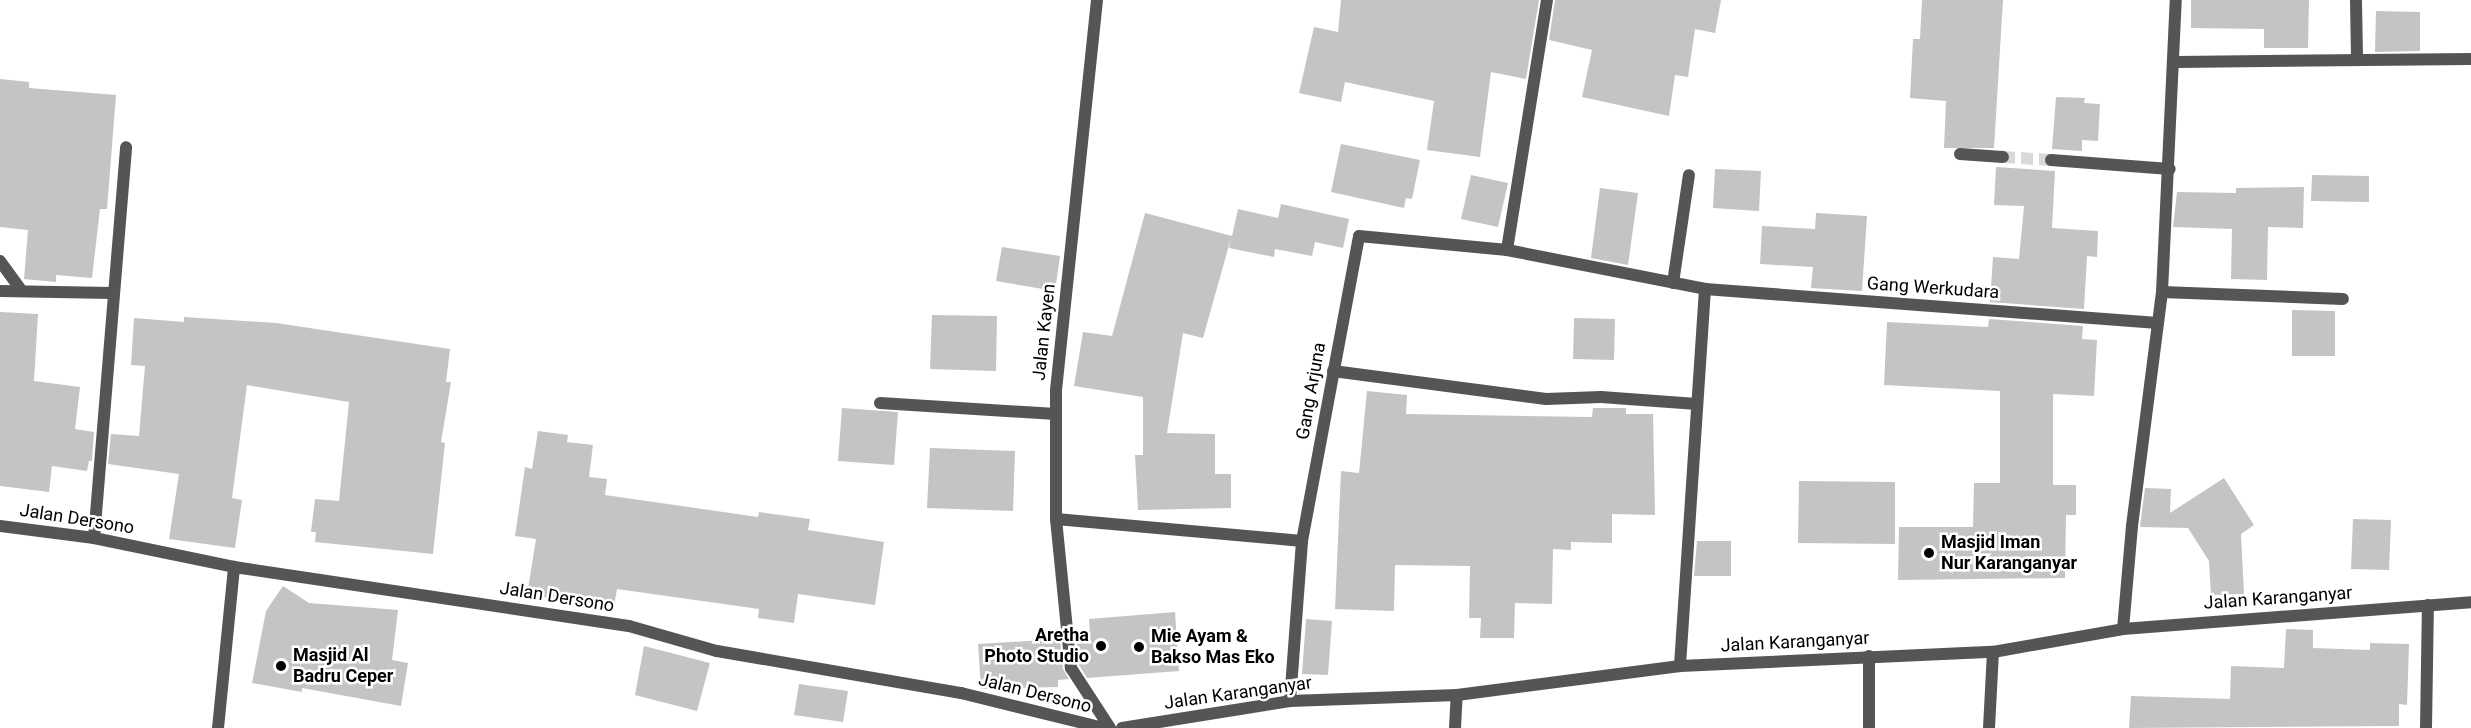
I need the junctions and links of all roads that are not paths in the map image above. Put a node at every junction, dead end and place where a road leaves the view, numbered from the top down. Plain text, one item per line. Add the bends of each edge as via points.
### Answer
1 (1097, 0) edge
2 (1547, 0) edge
3 (2176, 0) edge
4 (2356, 0) edge
5 (2471, 58) edge
6 (2357, 60) junction
7 (2176, 63) junction
8 (126, 147) dead end
9 (1960, 154) dead end
10 (2004, 157) tunnel mouth
11 (2051, 160) tunnel mouth
12 (2170, 169) junction
13 (1689, 175) dead end
14 (1507, 250) junction
15 (0, 261) edge
16 (1673, 283) junction
17 (20, 289) junction
18 (1705, 290) junction
19 (0, 291) edge
20 (2162, 292) junction
21 (112, 293) junction
22 (2343, 299) dead end
23 (2158, 323) junction
24 (1333, 370) junction
25 (880, 403) dead end
26 (1697, 404) junction
27 (1056, 414) junction
28 (1056, 519) junction
29 (0, 526) edge
30 (94, 538) junction
31 (1302, 541) junction
32 (234, 567) junction
33 (2471, 602) edge
34 (2428, 604) junction
35 (2123, 628) junction
36 (1993, 652) junction
37 (1869, 656) junction
38 (1680, 666) junction
39 (1457, 695) junction
40 (1290, 701) junction
41 (218, 728) edge
42 (1104, 728) edge
43 (1110, 728) edge
44 (1122, 728) edge
45 (1455, 728) edge
46 (1869, 728) edge
47 (1989, 728) edge
48 (2426, 728) edge

1 - 27 street, Jalan Kayen
2 - 14 street
3 - 7 street
4 - 6 street
5 - 6 street
6 - 7 street
7 - 12 street
8 - 21 street
9 - 10 street
11 - 12 street
12 - 20 street
13 - 16 street
14 - 16 street, Gang Arjuna
14 - 24 street, Gang Arjuna via 1359,236
15 - 17 street
16 - 18 street, Gang Arjuna
17 - 19 street
17 - 21 street
18 - 23 street, Gang Werkudara
18 - 26 street
20 - 22 street
20 - 23 street
21 - 30 street
23 - 35 street
24 - 26 street via 1546,399 1601,397
24 - 31 street, Gang Arjuna
25 - 27 street
26 - 38 street
27 - 28 street, Jalan Kayen
28 - 31 street
28 - 43 street, Jalan Kayen via 1071,668
29 - 30 street, Jalan Dersono
30 - 32 street, Jalan Dersono
31 - 40 street, Gang Arjuna
32 - 41 street
32 - 42 street, Jalan Dersono via 629,626 717,651 961,693
33 - 34 street, Jalan Karanganyar
34 - 35 street, Jalan Karanganyar
34 - 48 street
35 - 36 street, Jalan Karanganyar
36 - 37 street, Jalan Karanganyar
36 - 47 street
37 - 38 street, Jalan Karanganyar
37 - 46 street
38 - 39 street, Jalan Karanganyar
39 - 40 street, Jalan Karanganyar
39 - 45 street
40 - 44 street, Jalan Karanganyar

